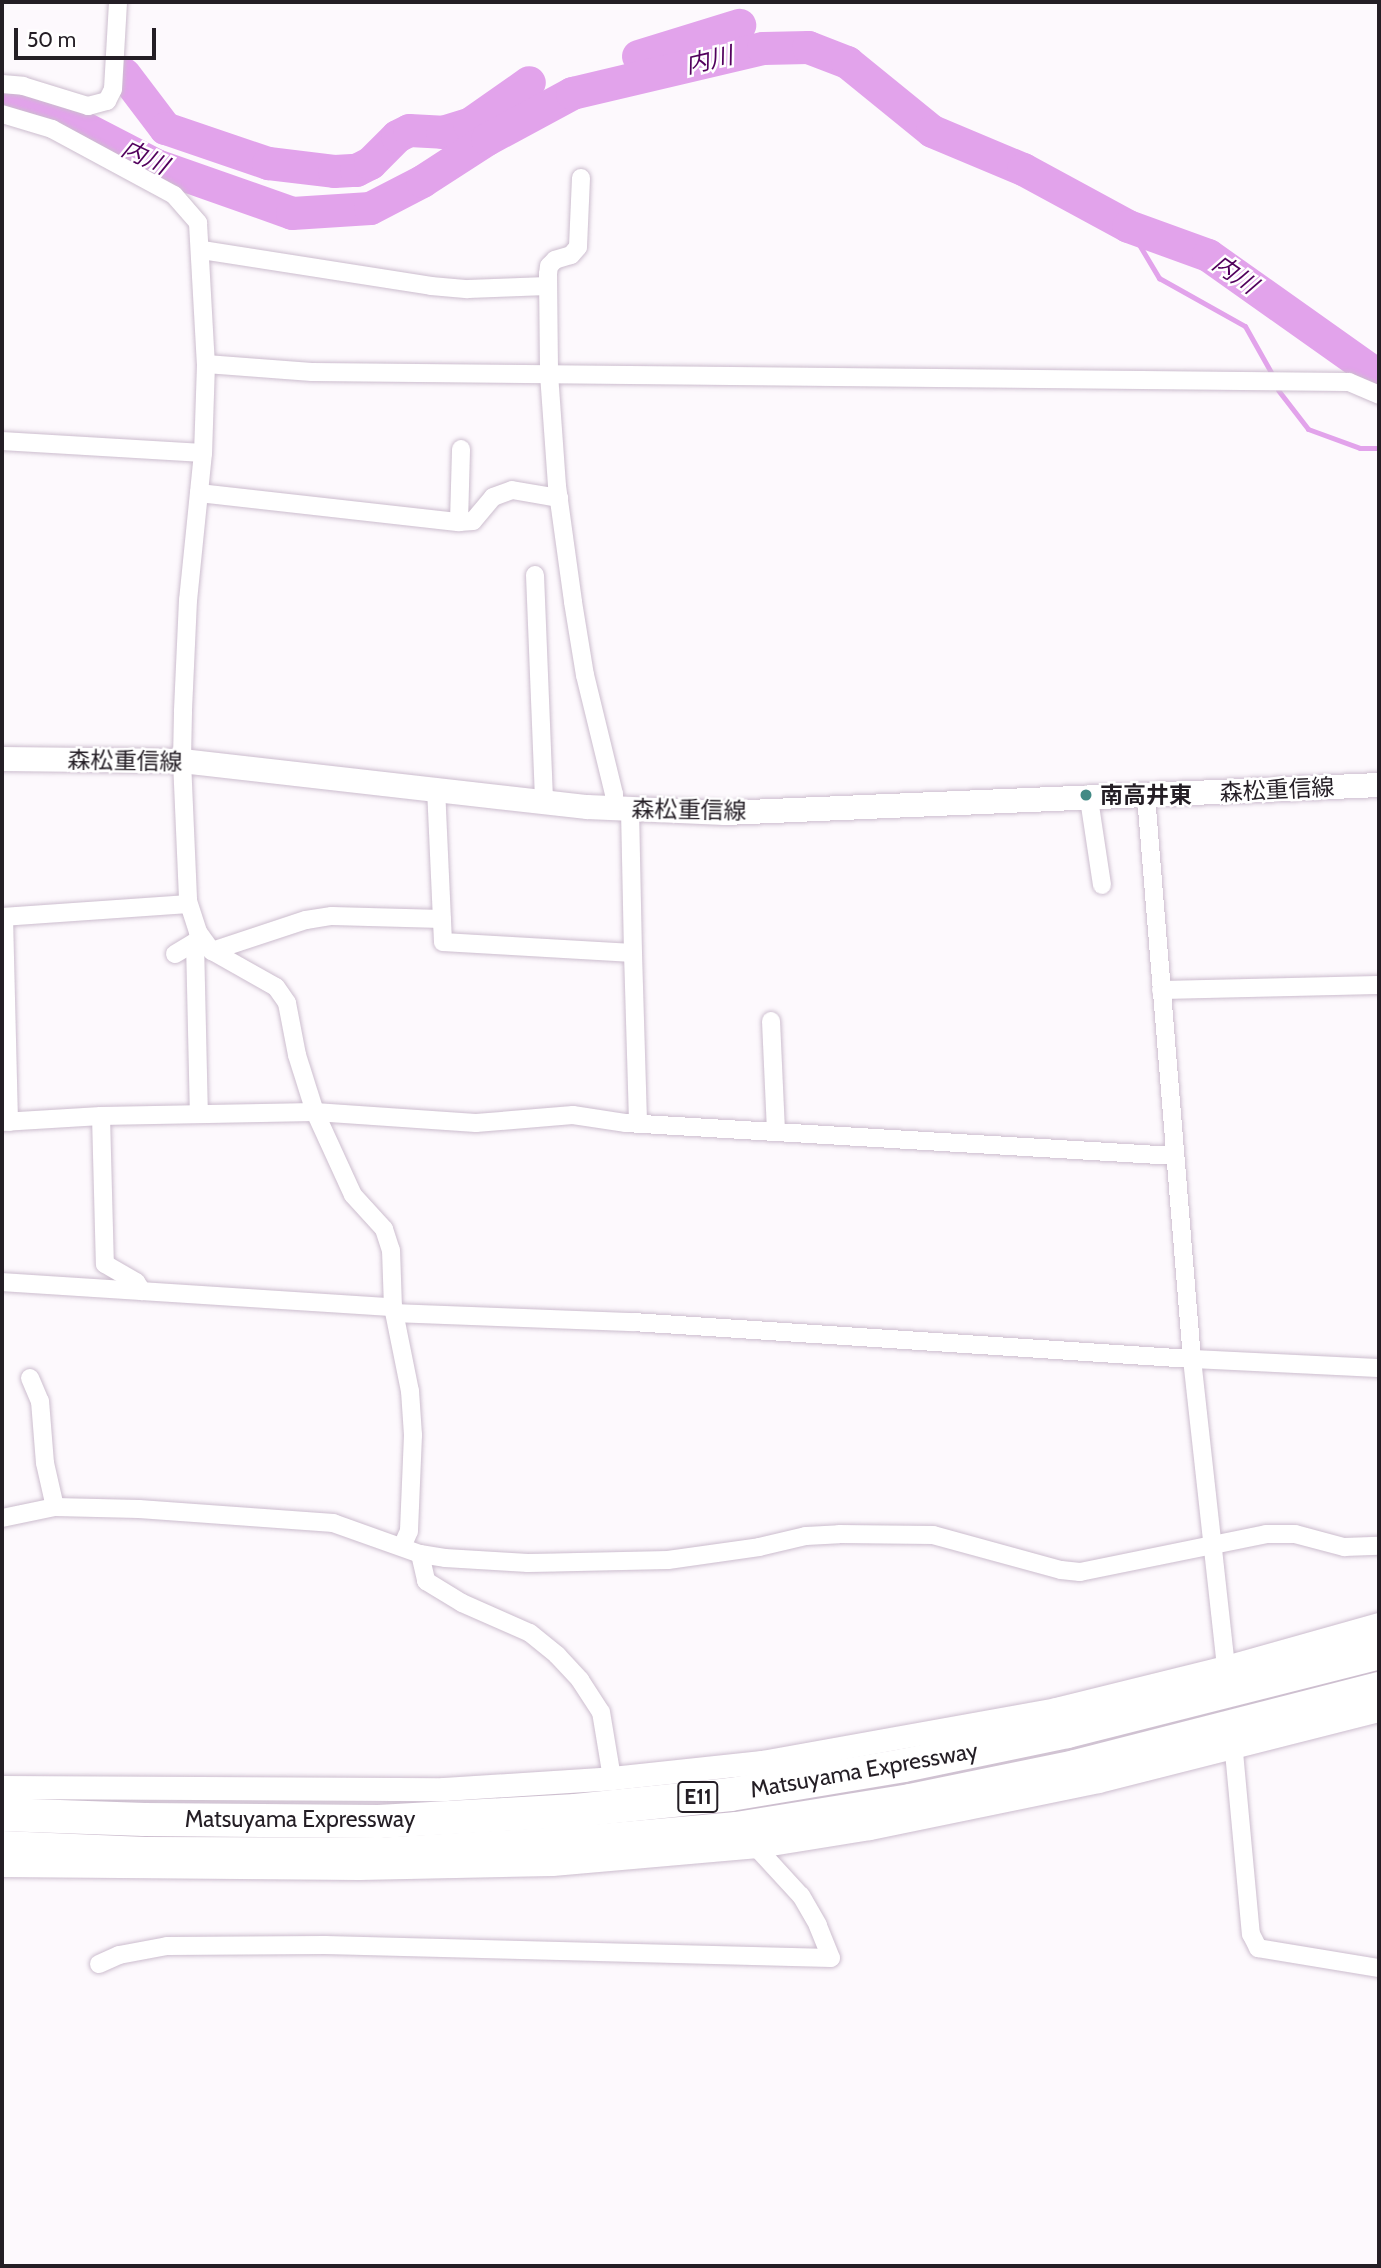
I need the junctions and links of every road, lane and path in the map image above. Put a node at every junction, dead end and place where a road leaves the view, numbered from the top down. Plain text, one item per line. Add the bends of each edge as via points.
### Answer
1 (118, 2) edge
2 (2, 84) edge
3 (2, 114) edge
4 (580, 178) dead end
5 (202, 250) junction
6 (547, 286) junction
7 (206, 364) junction
8 (549, 374) junction
9 (1379, 395) edge
10 (2, 441) edge
11 (461, 449) dead end
12 (203, 453) junction
13 (199, 493) junction
14 (559, 498) junction
15 (459, 522) junction
16 (535, 575) dead end
17 (2, 759) edge
18 (181, 761) junction
19 (1379, 785) edge
20 (436, 788) junction
21 (1146, 796) junction
22 (1089, 799) junction
23 (544, 802) junction
24 (622, 809) junction
25 (1102, 885) dead end
26 (189, 904) junction
27 (3, 917) edge
28 (442, 919) junction
29 (203, 943) junction
30 (633, 953) junction
31 (175, 954) dead end
32 (1379, 985) edge
33 (1161, 990) junction
34 (771, 1021) dead end
35 (315, 1112) junction
36 (199, 1113) junction
37 (101, 1116) junction
38 (6, 1122) edge
39 (638, 1123) junction
40 (776, 1132) junction
41 (1175, 1156) junction
42 (2, 1282) edge
43 (142, 1291) junction
44 (394, 1310) junction
45 (1192, 1359) junction
46 (1379, 1367) edge
47 (30, 1378) dead end
48 (55, 1507) junction
49 (2, 1518) edge
50 (1213, 1545) junction
51 (402, 1546) junction
52 (1379, 1546) edge
53 (420, 1554) junction
54 (1379, 1624) edge
55 (1379, 1652) edge
56 (1226, 1667) junction
57 (1379, 1688) edge
58 (1379, 1713) edge
59 (1234, 1752) junction
60 (612, 1778) junction
61 (2, 1787) edge
62 (2, 1814) edge
63 (2, 1847) edge
64 (758, 1849) junction
65 (2, 1868) edge
66 (99, 1964) dead end
67 (1379, 1968) edge

1 - 2 street via 113,89 107,101 88,107
3 - 5 street via 52,129 174,195 198,223
4 - 6 street via 578,247 571,256 549,266
5 - 6 street via 431,286
5 - 7 street
6 - 8 street
7 - 8 street via 312,372
7 - 12 street
8 - 9 street via 1349,382
8 - 14 street
10 - 12 street
11 - 15 street
12 - 13 street
13 - 15 street
13 - 18 street via 188,600
14 - 15 street via 512,489 494,497 473,522
14 - 24 street via 586,675 614,794
16 - 23 street
17 - 18 main road, 森松重信線
18 - 20 main road, 森松重信線
18 - 26 street
19 - 21 main road, 森松重信線
20 - 23 main road, 森松重信線
20 - 28 street
21 - 22 main road, 森松重信線
21 - 33 street
22 - 24 main road, 森松重信線 via 725,813
22 - 25 street
23 - 24 main road, 森松重信線
24 - 30 street
26 - 27 street
26 - 29 street
27 - 38 street
28 - 29 street via 332,916
28 - 30 street via 443,942
29 - 31 street
29 - 35 street via 276,987 287,1003
29 - 36 street
30 - 39 street
32 - 33 street
33 - 41 street
34 - 40 street
35 - 36 street
35 - 39 street via 476,1123 573,1115
35 - 44 street via 353,1195 384,1229 391,1250
36 - 37 street
37 - 38 street
37 - 43 street via 105,1264 136,1282
39 - 40 street
40 - 41 street
41 - 45 street
42 - 43 street
43 - 44 street
44 - 45 street
44 - 51 street via 410,1391 413,1434 409,1531
45 - 46 street
45 - 50 street
47 - 48 street via 40,1401 45,1463
48 - 49 street
48 - 51 street via 333,1523
50 - 52 street via 1266,1534 1295,1534 1344,1546
50 - 53 street via 1080,1572 933,1535 806,1536 759,1548 668,1560 589,1564
50 - 56 street
51 - 53 street
53 - 60 street via 426,1581 462,1603 530,1633 580,1680 601,1712
54 - 56 street
55 - 62 highway, Matsuyama Expressway / E11 via 1067,1731 730,1794 575,1810 378,1821
56 - 60 street via 1056,1709 802,1755
57 - 63 highway, Matsuyama Expressway / E11 via 1074,1766 910,1800 736,1828 376,1854
58 - 59 street
59 - 64 street via 967,1812
59 - 67 street via 1251,1934 1258,1948
60 - 61 street via 444,1789
64 - 65 street via 553,1867 359,1871
64 - 66 street via 801,1896 831,1958 312,1945 167,1947 119,1955

